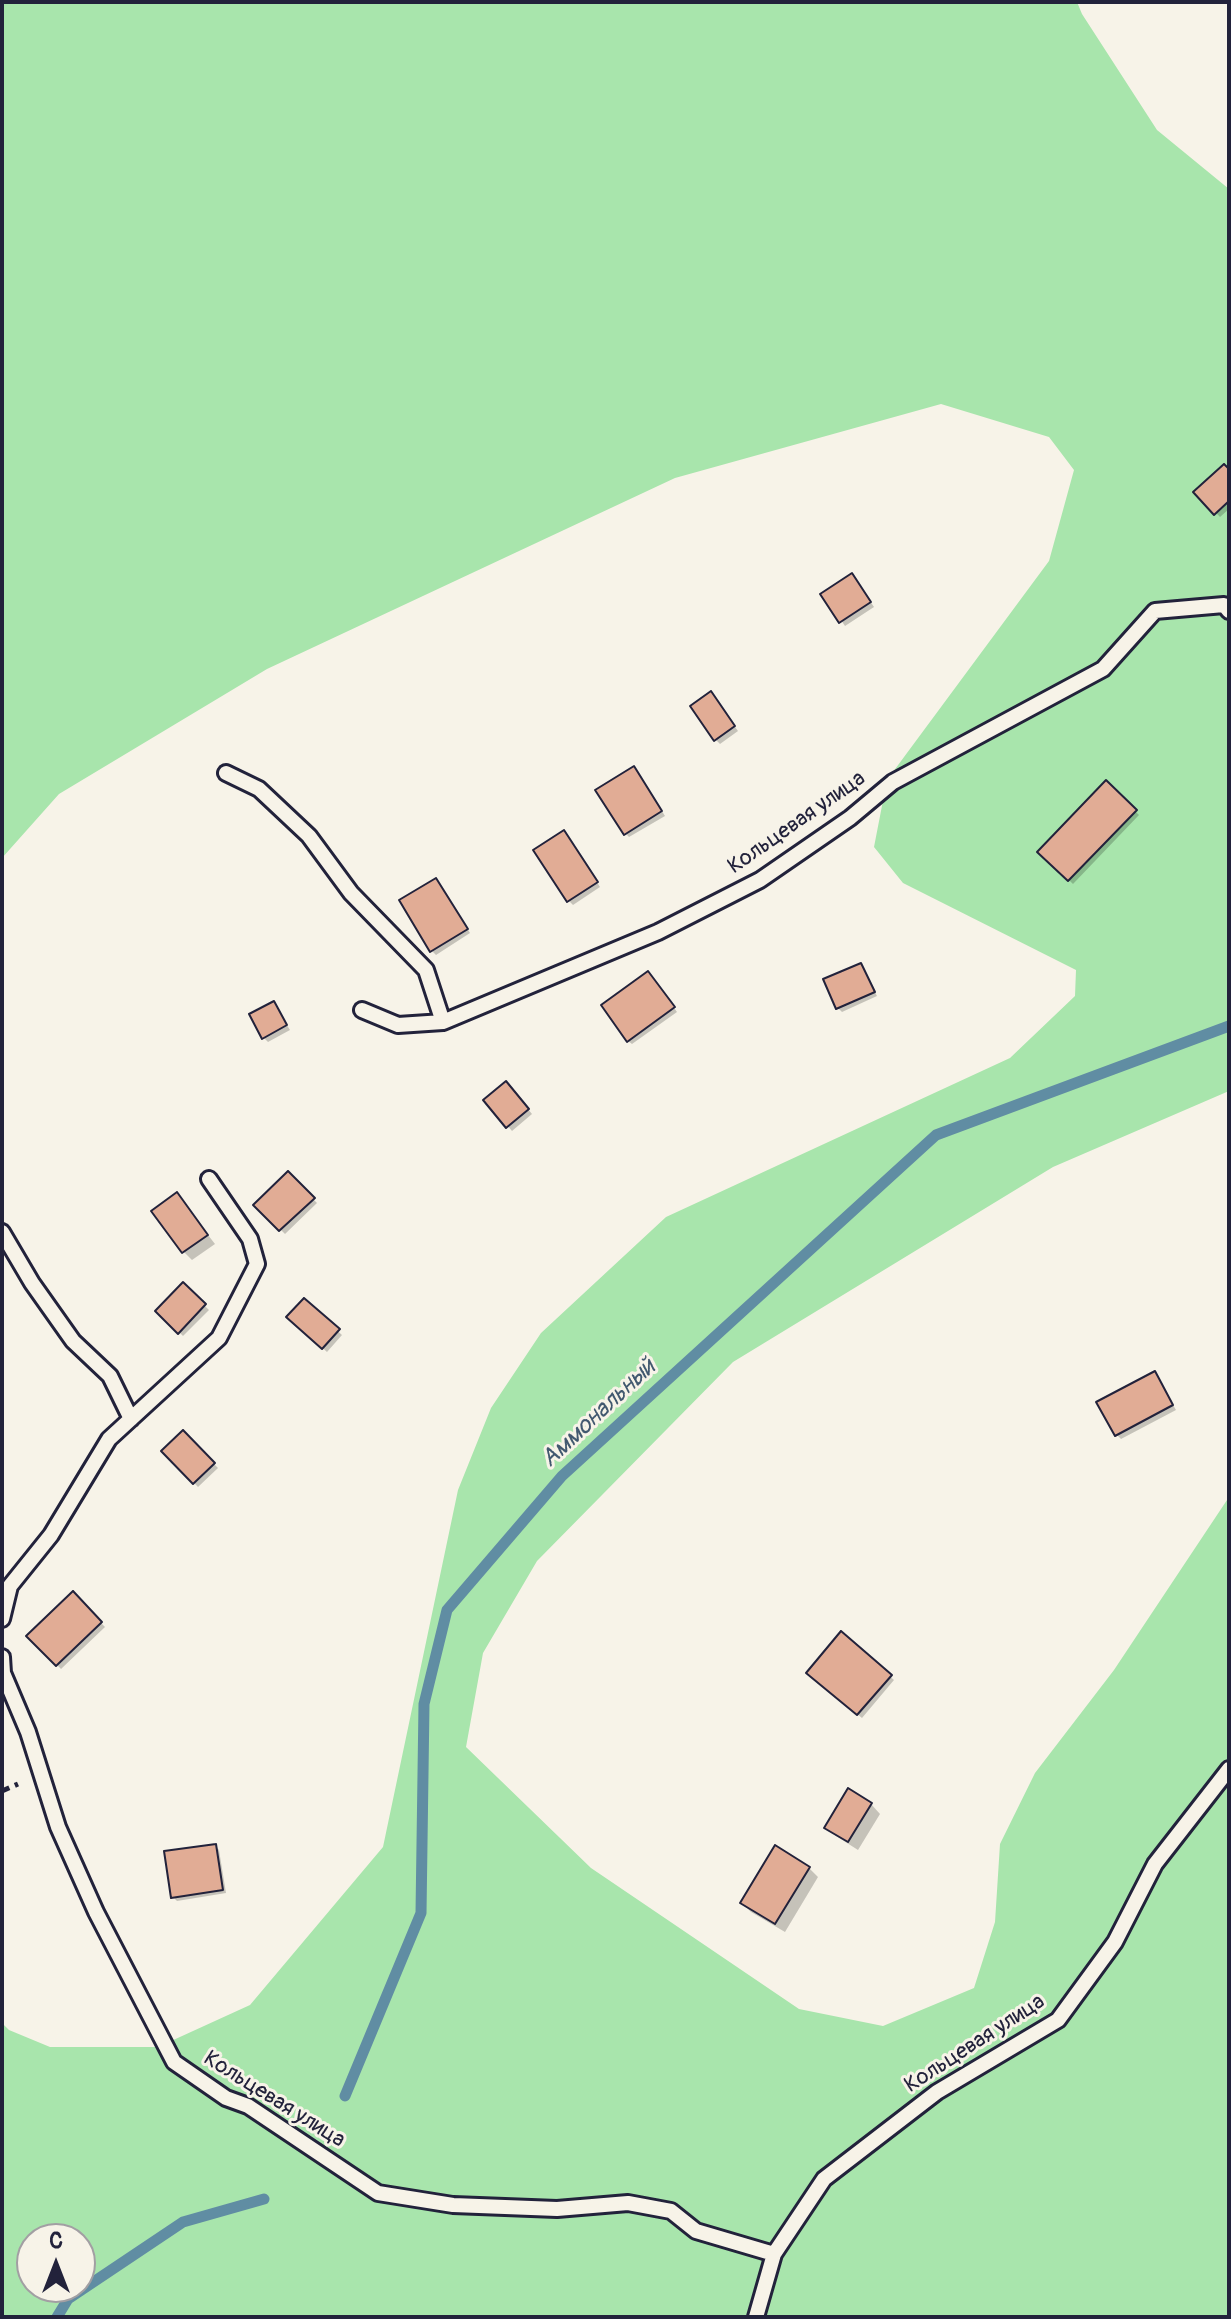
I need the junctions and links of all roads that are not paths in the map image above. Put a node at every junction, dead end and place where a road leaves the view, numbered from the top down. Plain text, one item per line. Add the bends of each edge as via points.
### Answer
1 (1229, 611) edge
2 (226, 773) dead end
3 (362, 1010) dead end
4 (443, 1022) junction
5 (209, 1179) dead end
6 (2, 1232) edge
7 (131, 1419) junction
8 (2, 1619) edge
9 (2, 1657) edge
10 (1229, 1769) edge
11 (774, 2254) junction
12 (756, 2317) edge

1 - 4 lane, Кольцевая улица via 1224,605 1155,611 1103,669 893,782 760,880 658,932
2 - 4 lane via 259,789 309,836 351,893 426,970
3 - 4 lane, Кольцевая улица via 398,1025
5 - 7 lane via 250,1239 257,1264 219,1338
6 - 7 lane via 73,1341 110,1376
7 - 8 lane via 109,1439 51,1535 10,1586
9 - 11 lane, Кольцевая улица via 3,1673 58,1827 174,2062 378,2193 453,2205 557,2209 628,2203 671,2211 696,2231
10 - 11 lane, Кольцевая улица via 1155,1864 1115,1942 1058,2020 937,2092 824,2179
11 - 12 lane, Кольцевая улица

